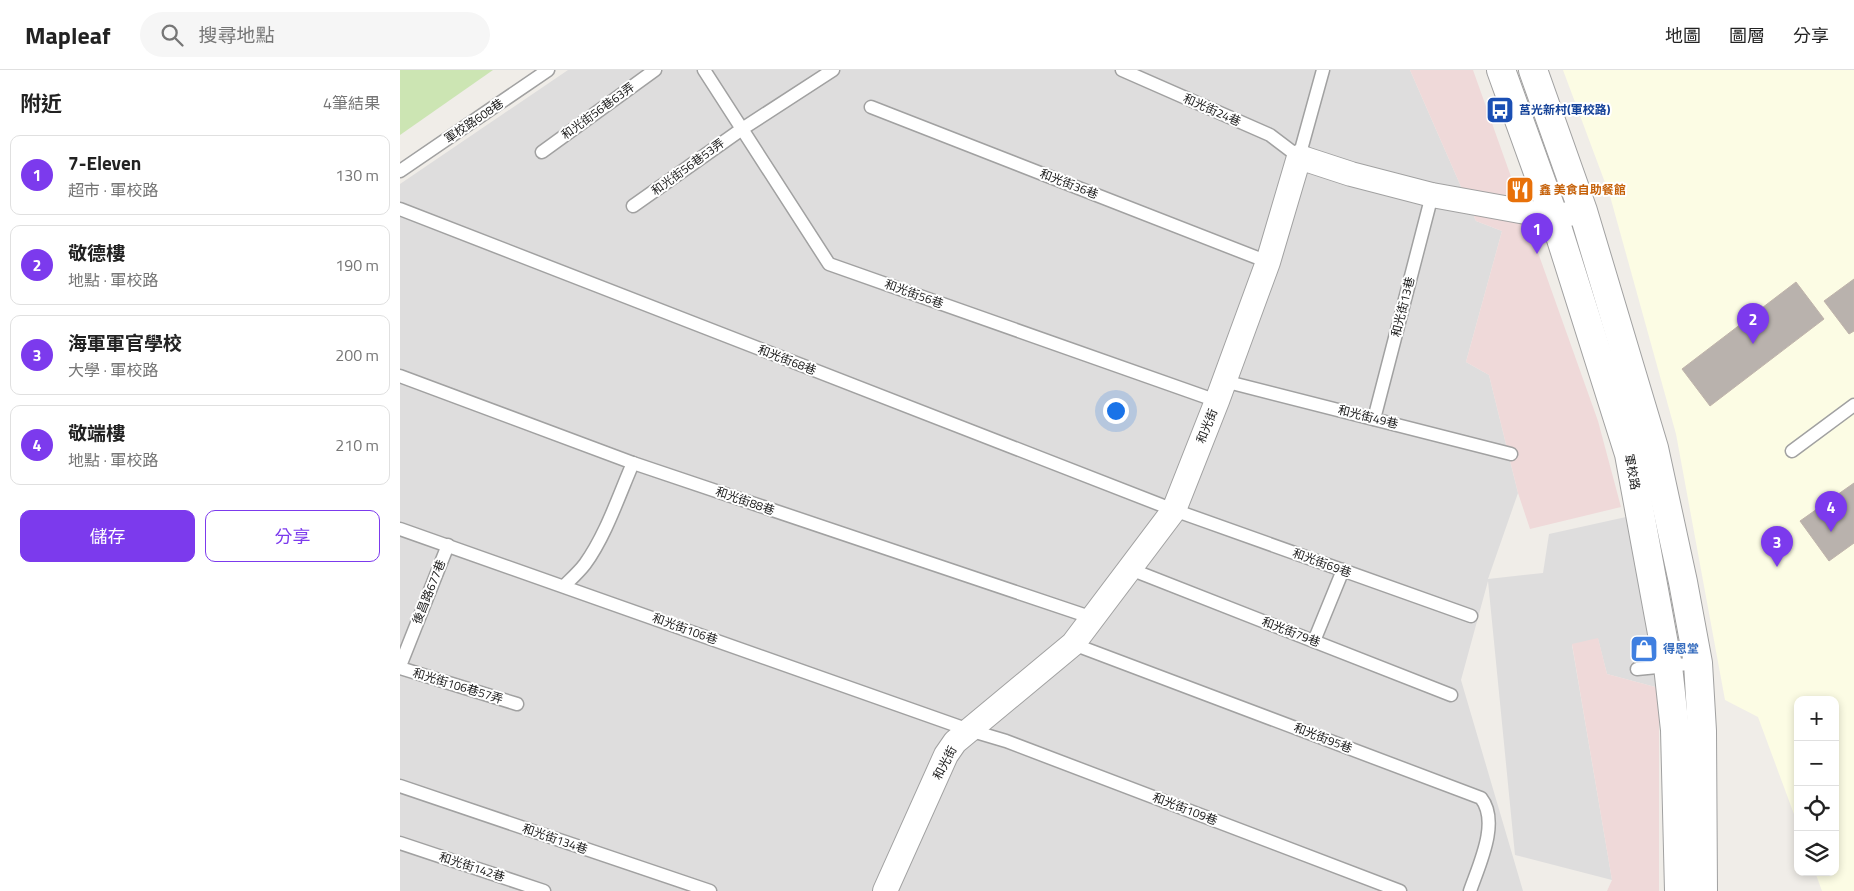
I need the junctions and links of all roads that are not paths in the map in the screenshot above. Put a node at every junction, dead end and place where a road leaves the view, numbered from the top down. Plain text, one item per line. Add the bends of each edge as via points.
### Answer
1 (548, 70) edge
2 (655, 70) edge
3 (704, 70) edge
4 (833, 70) edge
5 (1122, 70) edge
6 (1323, 70) edge
7 (1501, 70) edge
8 (1533, 70) edge
9 (871, 107) dead end
10 (742, 129) junction
11 (542, 152) dead end
12 (1299, 157) junction
13 (400, 171) edge
14 (1432, 195) junction
15 (633, 206) dead end
16 (400, 210) edge
17 (1584, 211) junction
18 (1554, 217) junction
19 (1268, 262) junction
20 (400, 376) edge
21 (1220, 391) junction
22 (1854, 405) edge
23 (1374, 419) junction
24 (1792, 451) dead end
25 (1511, 454) dead end
26 (633, 463) junction
27 (1174, 510) junction
28 (400, 529) edge
29 (448, 545) junction
30 (1130, 569) junction
31 (1343, 570) junction
32 (564, 586) junction
33 (1471, 616) dead end
34 (1093, 618) junction
35 (1314, 641) junction
36 (1073, 644) junction
37 (1698, 663) junction
38 (1668, 666) junction
39 (400, 667) edge
40 (1637, 669) dead end
41 (1451, 695) dead end
42 (517, 704) dead end
43 (969, 730) junction
44 (400, 786) edge
45 (400, 843) edge
46 (544, 891) edge
47 (710, 891) edge
48 (885, 891) edge
49 (1400, 891) edge
50 (1470, 891) edge
51 (1679, 891) edge
52 (1703, 891) edge

1 - 13 lane, 軍校路608巷
2 - 11 lane, 和光街56巷63弄
3 - 10 lane, 和光街56巷
4 - 10 lane, 和光街56巷53弄
5 - 12 lane, 和光街24巷 via 1270,136
6 - 12 lane
7 - 18 street, 軍校路
8 - 17 street
9 - 19 lane, 和光街36巷
10 - 15 lane, 和光街56巷53弄
10 - 21 lane, 和光街56巷 via 829,264
12 - 14 street
12 - 19 street, 和光街
14 - 18 street
14 - 23 lane, 和光街13巷
16 - 27 lane, 和光街68巷
17 - 18 street
17 - 37 street via 1654,448
18 - 38 street, 軍校路 via 1629,454
19 - 21 street, 和光街
20 - 26 lane, 和光街88巷
21 - 23 lane, 和光街49巷
21 - 27 street, 和光街
22 - 24 lane
23 - 25 lane, 和光街49巷
26 - 32 lane via 607,523 585,563
26 - 34 lane, 和光街88巷
27 - 30 street, 和光街
27 - 31 lane, 和光街69巷
28 - 29 lane, 和光街106巷
29 - 32 lane, 和光街106巷
29 - 39 lane, 後昌路677巷
30 - 34 street, 和光街
30 - 35 lane, 和光街79巷
31 - 33 lane, 和光街69巷
31 - 35 lane
32 - 43 lane, 和光街106巷
34 - 36 street, 和光街
35 - 41 lane, 和光街79巷
36 - 43 street, 和光街
36 - 50 lane, 和光街95巷 via 1481,798 1487,805 1489,829
37 - 38 lane
37 - 52 street via 1702,731
38 - 40 lane
38 - 51 street, 軍校路 via 1675,730
39 - 42 lane, 和光街106巷57弄
43 - 48 street, 和光街 via 946,755
43 - 49 lane, 和光街109巷 via 1006,741
44 - 47 lane, 和光街134巷
45 - 46 lane, 和光街142巷

